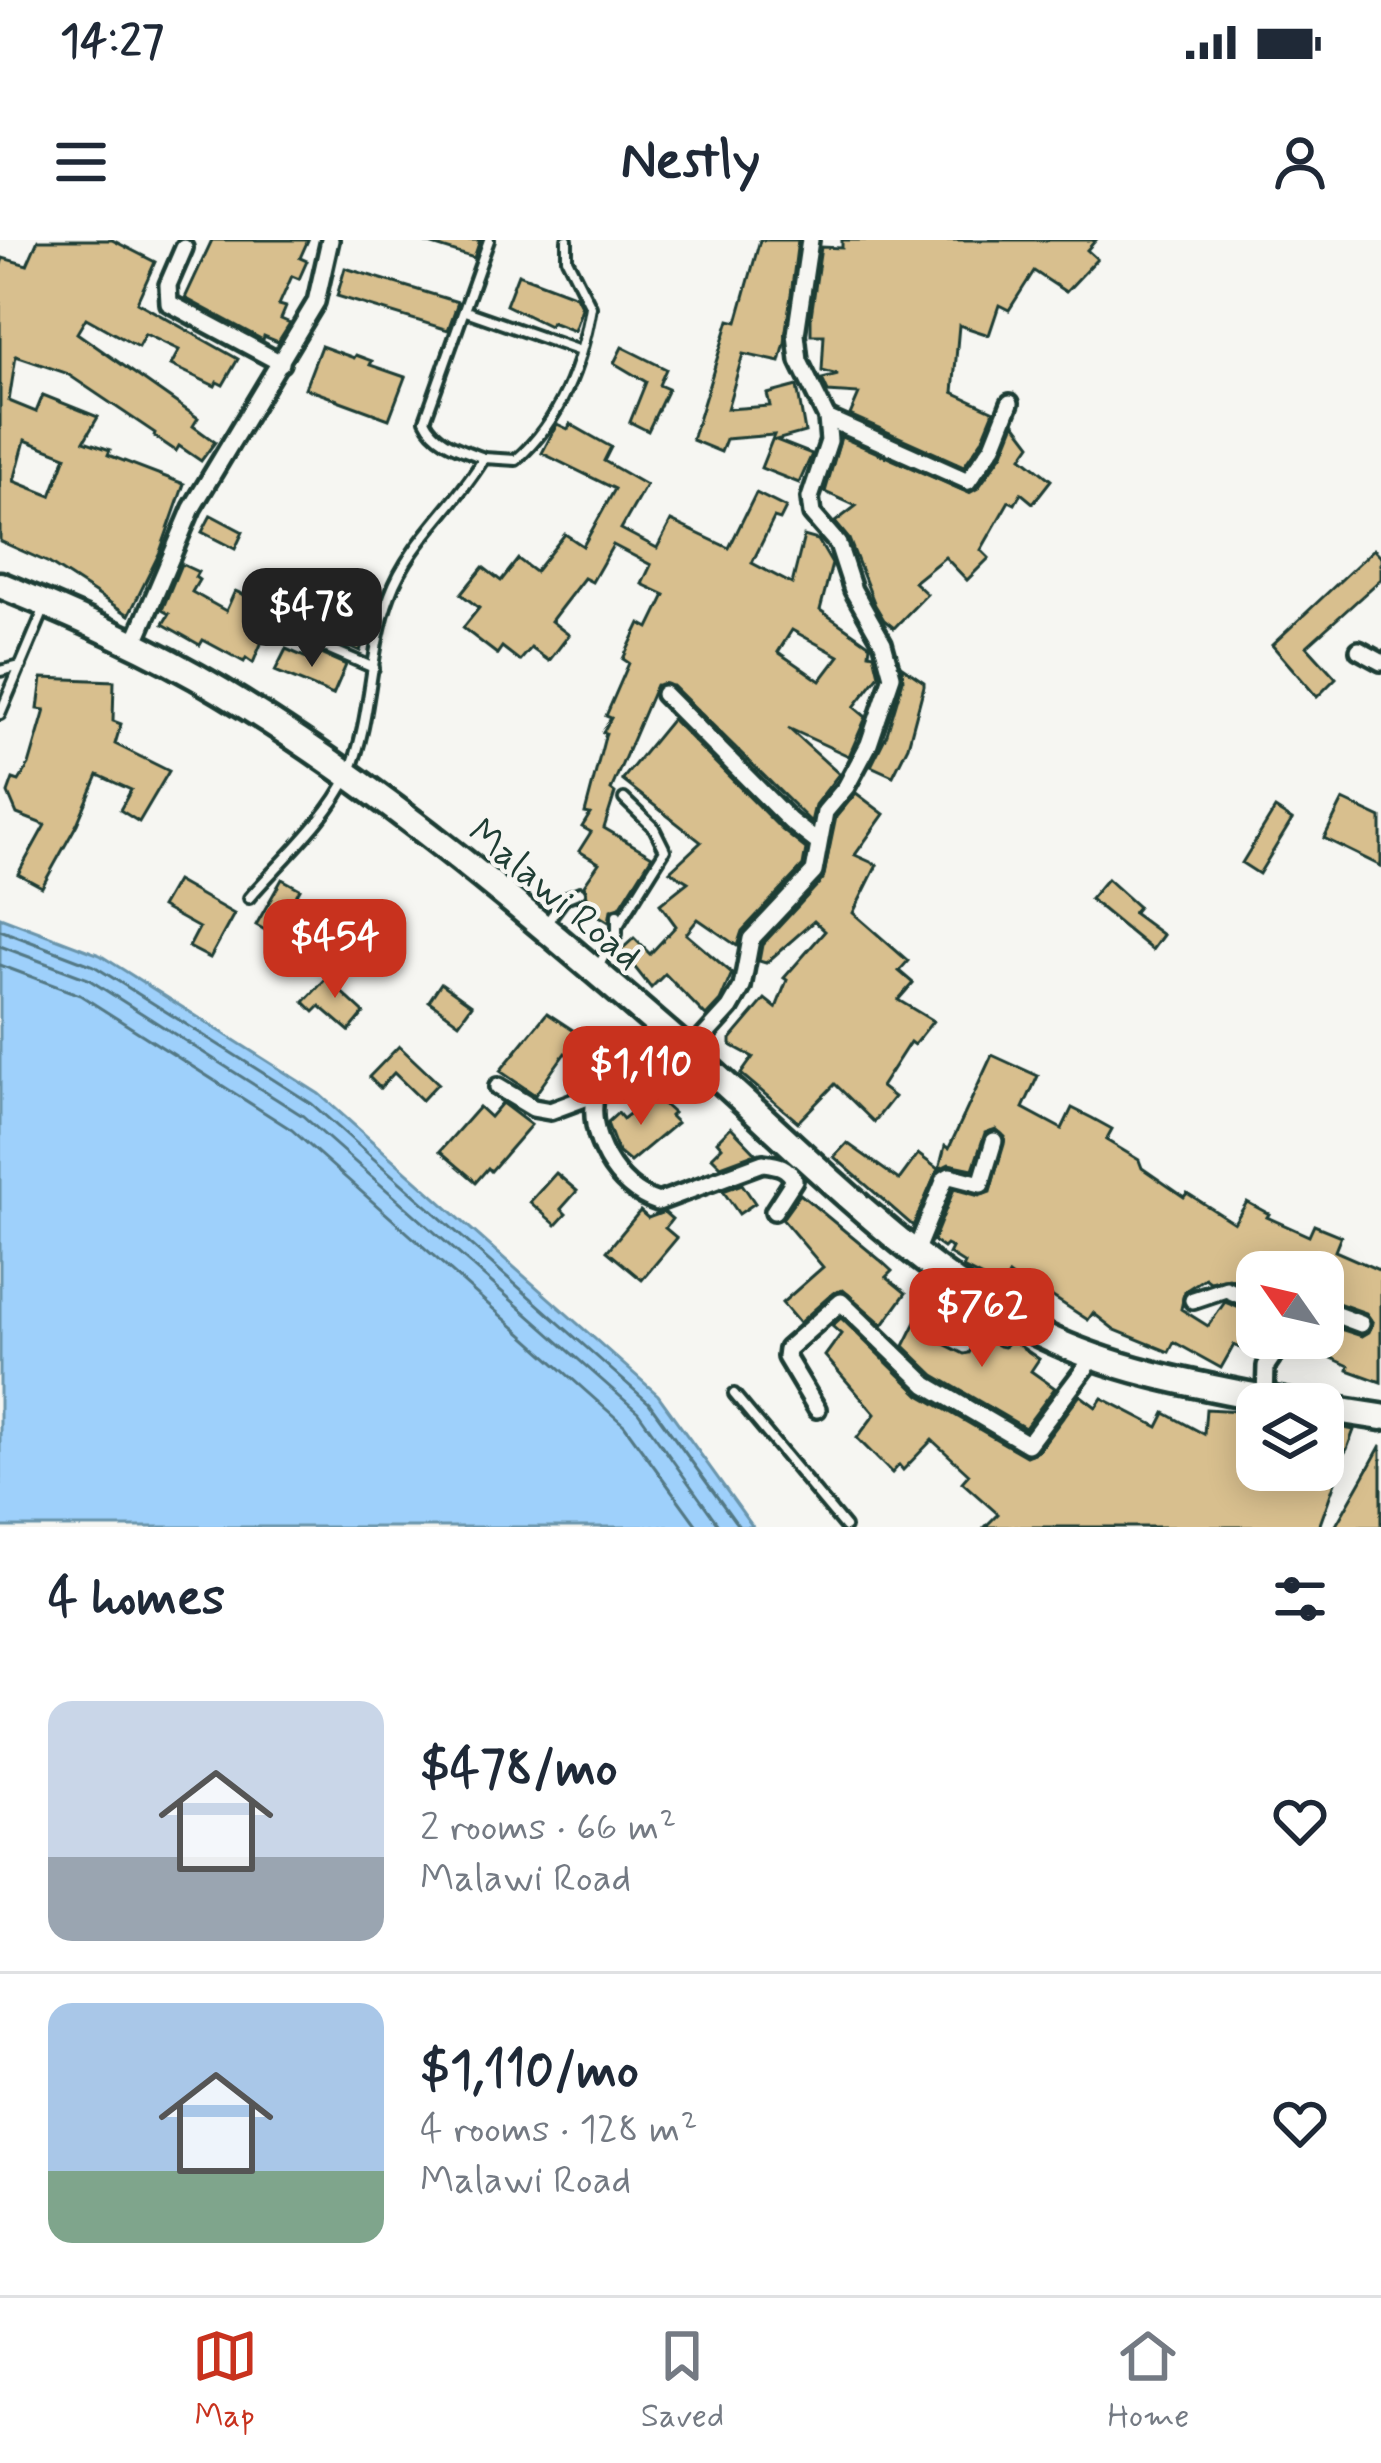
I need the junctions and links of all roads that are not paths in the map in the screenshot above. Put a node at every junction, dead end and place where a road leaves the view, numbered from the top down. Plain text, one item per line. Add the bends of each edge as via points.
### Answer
1 (330, 240) edge
2 (489, 240) edge
3 (567, 240) edge
4 (810, 240) edge
5 (184, 248) dead end
6 (466, 311) junction
7 (580, 351) junction
8 (280, 363) junction
9 (1010, 403) dead end
10 (827, 418) junction
11 (484, 458) junction
12 (0, 585) edge
13 (47, 604) junction
14 (290, 632) dead end
15 (134, 644) junction
16 (1359, 650) dead end
17 (1381, 662) edge
18 (21, 665) junction
19 (374, 668) junction
20 (0, 671) edge
21 (664, 694) dead end
22 (0, 714) edge
23 (348, 776) junction
24 (624, 799) dead end
25 (817, 842) junction
26 (580, 892) dead end
27 (249, 898) dead end
28 (543, 928) junction
29 (595, 971) junction
30 (685, 1048) junction
31 (497, 1087) dead end
32 (596, 1092) junction
33 (994, 1141) dead end
34 (774, 1211) dead end
35 (916, 1250) junction
36 (1236, 1294) edge
37 (1193, 1300) dead end
38 (1344, 1318) edge
39 (1360, 1324) dead end
40 (1093, 1358) junction
41 (1236, 1392) edge
42 (734, 1394) dead end
43 (817, 1409) dead end
44 (1344, 1411) edge
45 (1381, 1417) edge
46 (845, 1527) edge

1 - 8 street via 316,302
2 - 6 lane
3 - 7 lane via 567,259 591,307
4 - 10 street via 796,334 799,361
5 - 8 street via 169,303
6 - 7 lane
6 - 11 lane via 425,419 442,440
7 - 11 lane via 571,388 538,440 516,460
8 - 15 street via 192,508
9 - 10 street via 968,481
10 - 25 street via 812,514 838,544 892,676 869,744 825,812
11 - 19 lane via 405,562
12 - 13 main road, Malawi Road
13 - 15 main road, Malawi Road
13 - 18 lane
14 - 19 lane
15 - 23 main road, Malawi Road
16 - 17 street
18 - 20 lane
18 - 22 lane
19 - 23 lane
21 - 25 street
23 - 27 lane
23 - 28 main road, Malawi Road
24 - 29 lane via 665,850
25 - 30 street via 814,872 751,939 742,987 721,1020
26 - 28 lane via 565,898
28 - 29 main road, Malawi Road
29 - 30 main road, Malawi Road
30 - 32 street
30 - 35 main road, Malawi Road
31 - 32 street via 550,1111
32 - 34 street via 598,1146 646,1198 658,1202 763,1163 789,1169 794,1180
33 - 35 street via 981,1184 945,1179
35 - 40 main road, Malawi Road via 1000,1312
36 - 37 street
38 - 39 street
40 - 41 main road, Malawi Road
40 - 43 street via 1028,1444 927,1384 841,1302 787,1349
42 - 46 lane
44 - 45 main road

